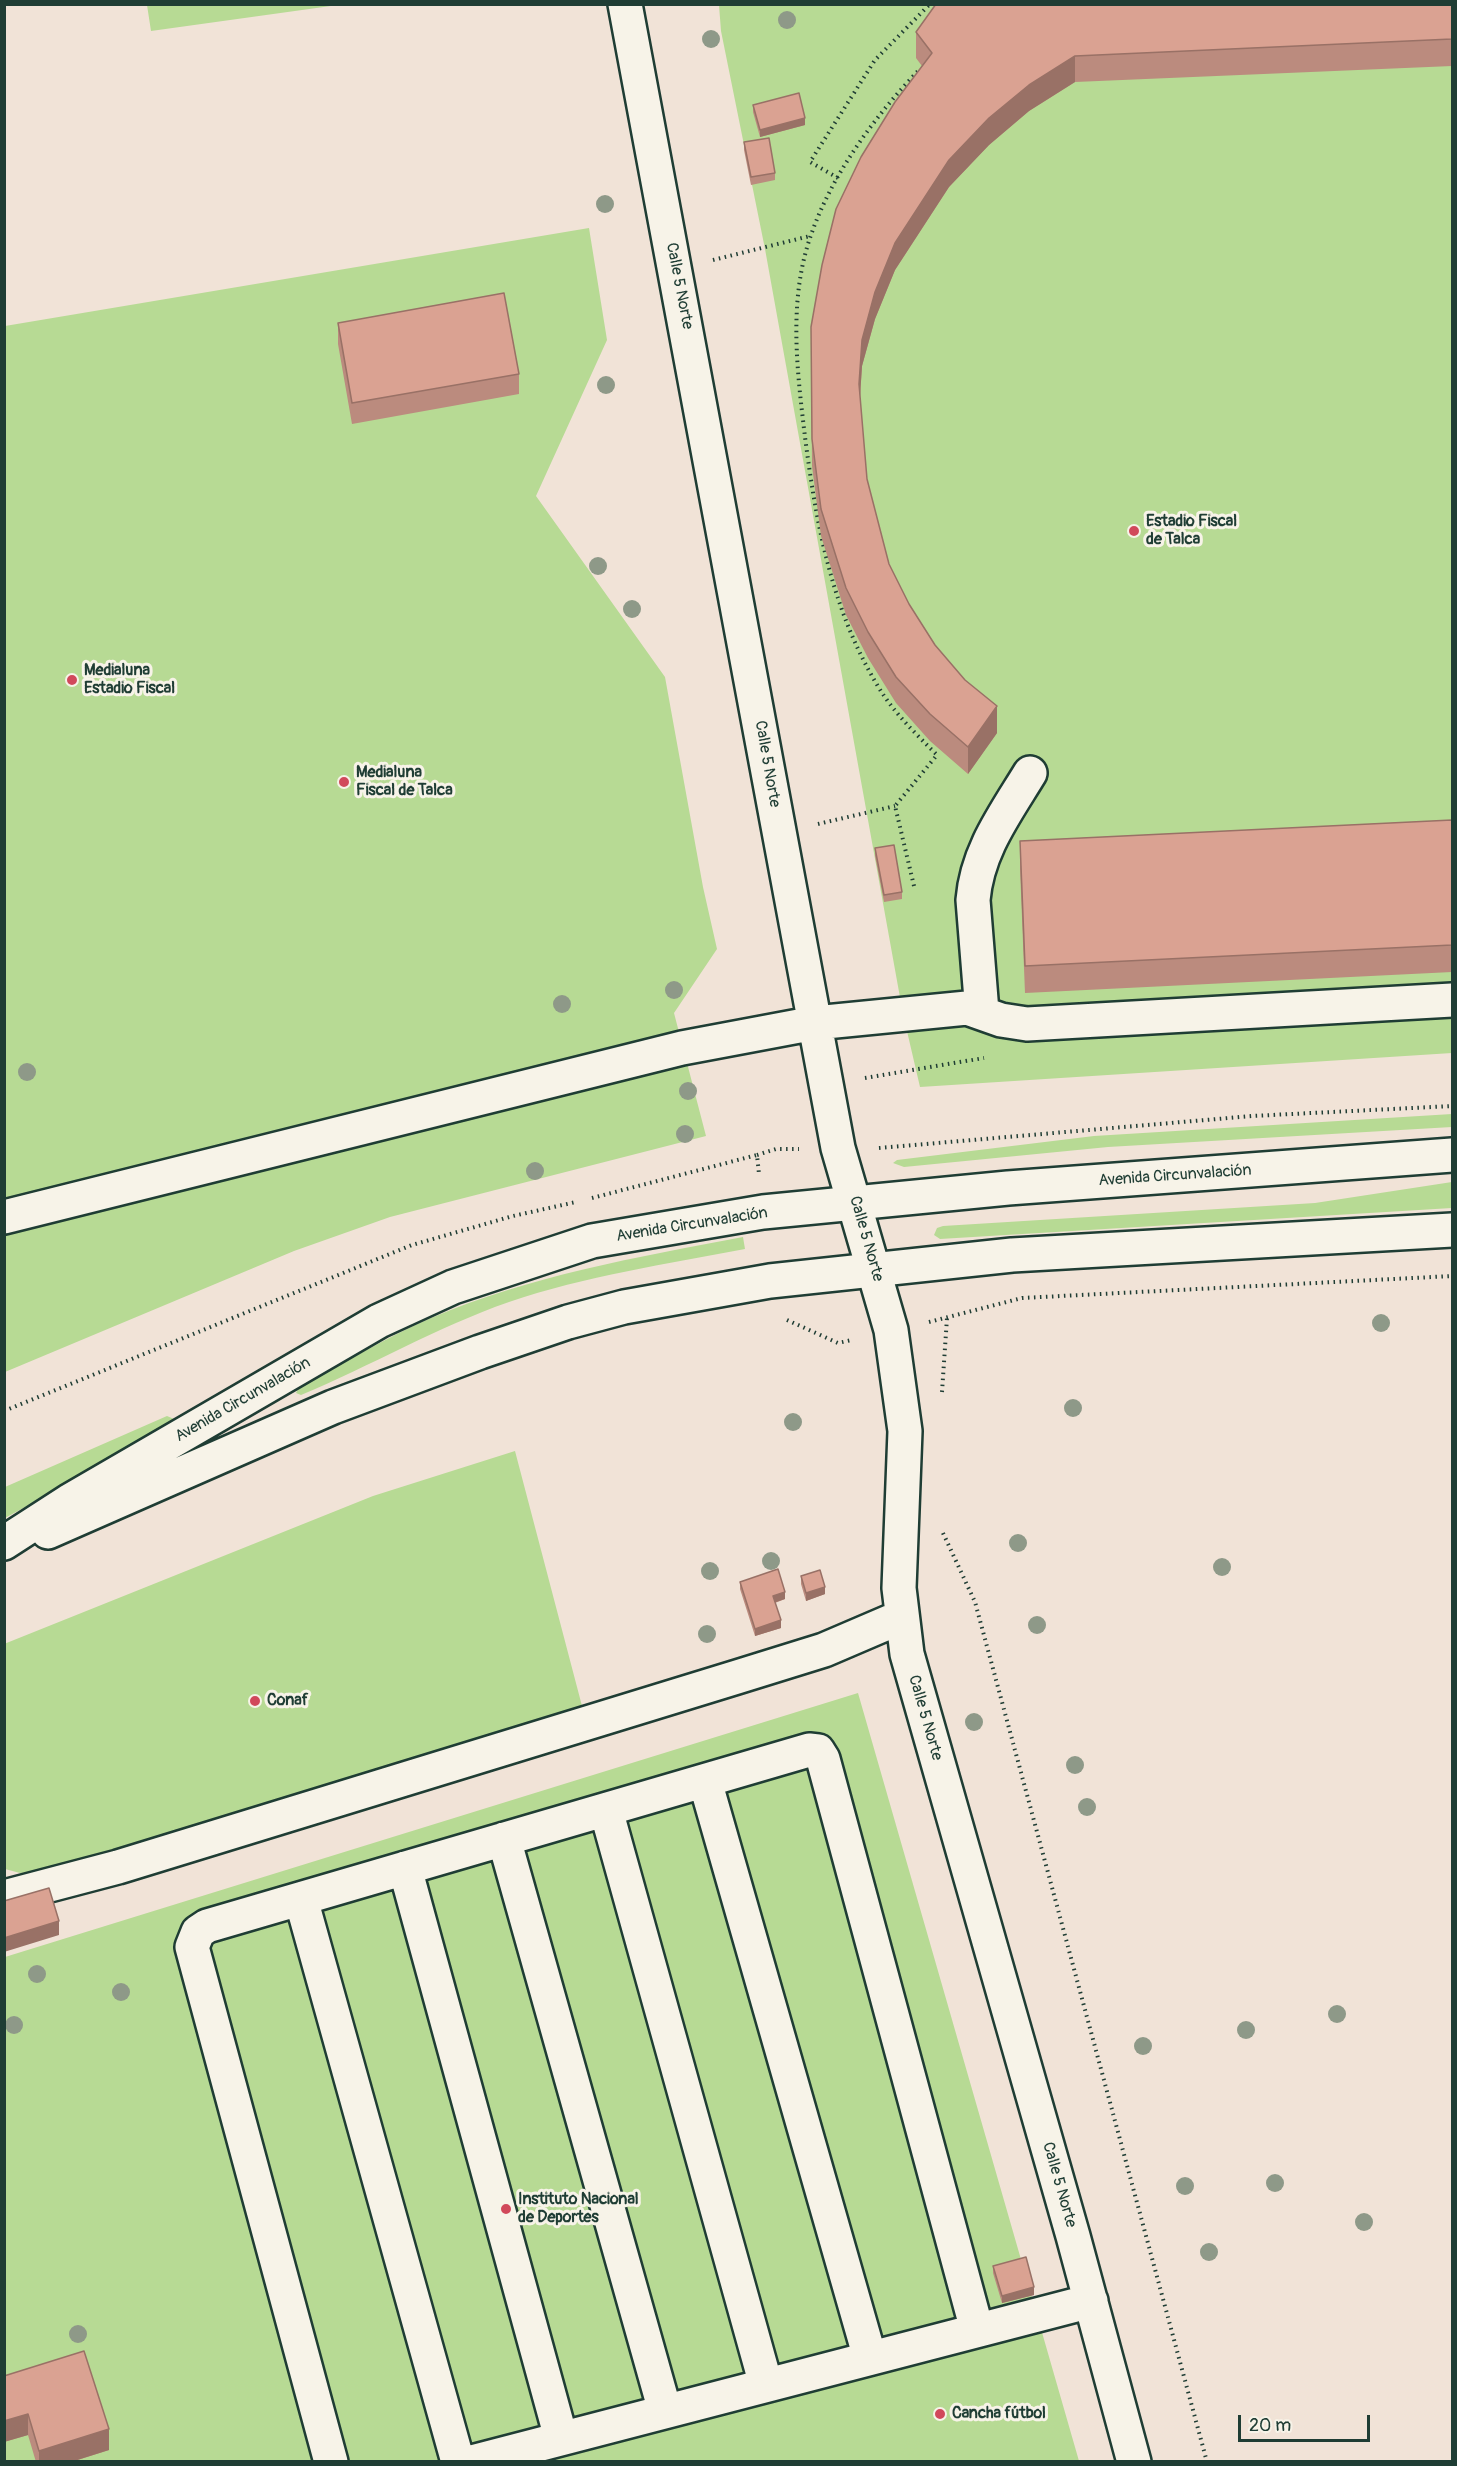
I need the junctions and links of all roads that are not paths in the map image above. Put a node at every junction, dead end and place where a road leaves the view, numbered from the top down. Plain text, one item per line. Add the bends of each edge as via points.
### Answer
1 (625, 4) edge
2 (1030, 773) dead end
3 (1452, 1000) edge
4 (982, 1012) junction
5 (815, 1023) junction
6 (1452, 1155) edge
7 (856, 1204) junction
8 (4, 1217) edge
9 (1452, 1230) edge
10 (876, 1270) junction
11 (4, 1543) edge
12 (4, 1548) edge
13 (902, 1617) junction
14 (705, 1780) junction
15 (606, 1810) junction
16 (504, 1839) junction
17 (405, 1868) junction
18 (4, 1898) edge
19 (301, 1899) junction
20 (1091, 2301) junction
21 (977, 2331) junction
22 (870, 2358) junction
23 (766, 2385) junction
24 (665, 2412) junction
25 (561, 2438) junction
26 (332, 2462) edge
27 (458, 2462) edge
28 (472, 2462) edge
29 (1134, 2462) edge

1 - 5 main road, Calle 5 Norte
2 - 4 main road via 988,841 975,882
3 - 4 main road via 1027,1024
4 - 5 main road via 967,1008
5 - 7 main road, Calle 5 Norte via 838,1148
5 - 8 main road via 682,1048
6 - 7 main road, Avenida Circunvalación via 1008,1188
7 - 10 main road, Calle 5 Norte
7 - 11 main road, Avenida Circunvalación via 763,1212 592,1242 453,1287 378,1321
9 - 10 main road via 1012,1255
10 - 12 main road via 770,1281 624,1307 568,1322 333,1407 81,1519
10 - 13 main road, Calle 5 Norte via 891,1330 904,1431 899,1588
13 - 18 main road via 824,1650 118,1867
13 - 20 main road, Calle 5 Norte via 908,1654
14 - 15 main road
14 - 21 main road via 809,1750 821,1754
14 - 22 main road
15 - 16 main road
15 - 23 main road
16 - 17 main road
16 - 24 main road
17 - 19 main road
17 - 25 main road
19 - 26 main road via 207,1926 198,1932 192,1947
19 - 27 main road
20 - 21 main road
20 - 29 main road, Calle 5 Norte
21 - 22 main road
22 - 23 main road
23 - 24 main road
24 - 25 main road
25 - 28 main road

